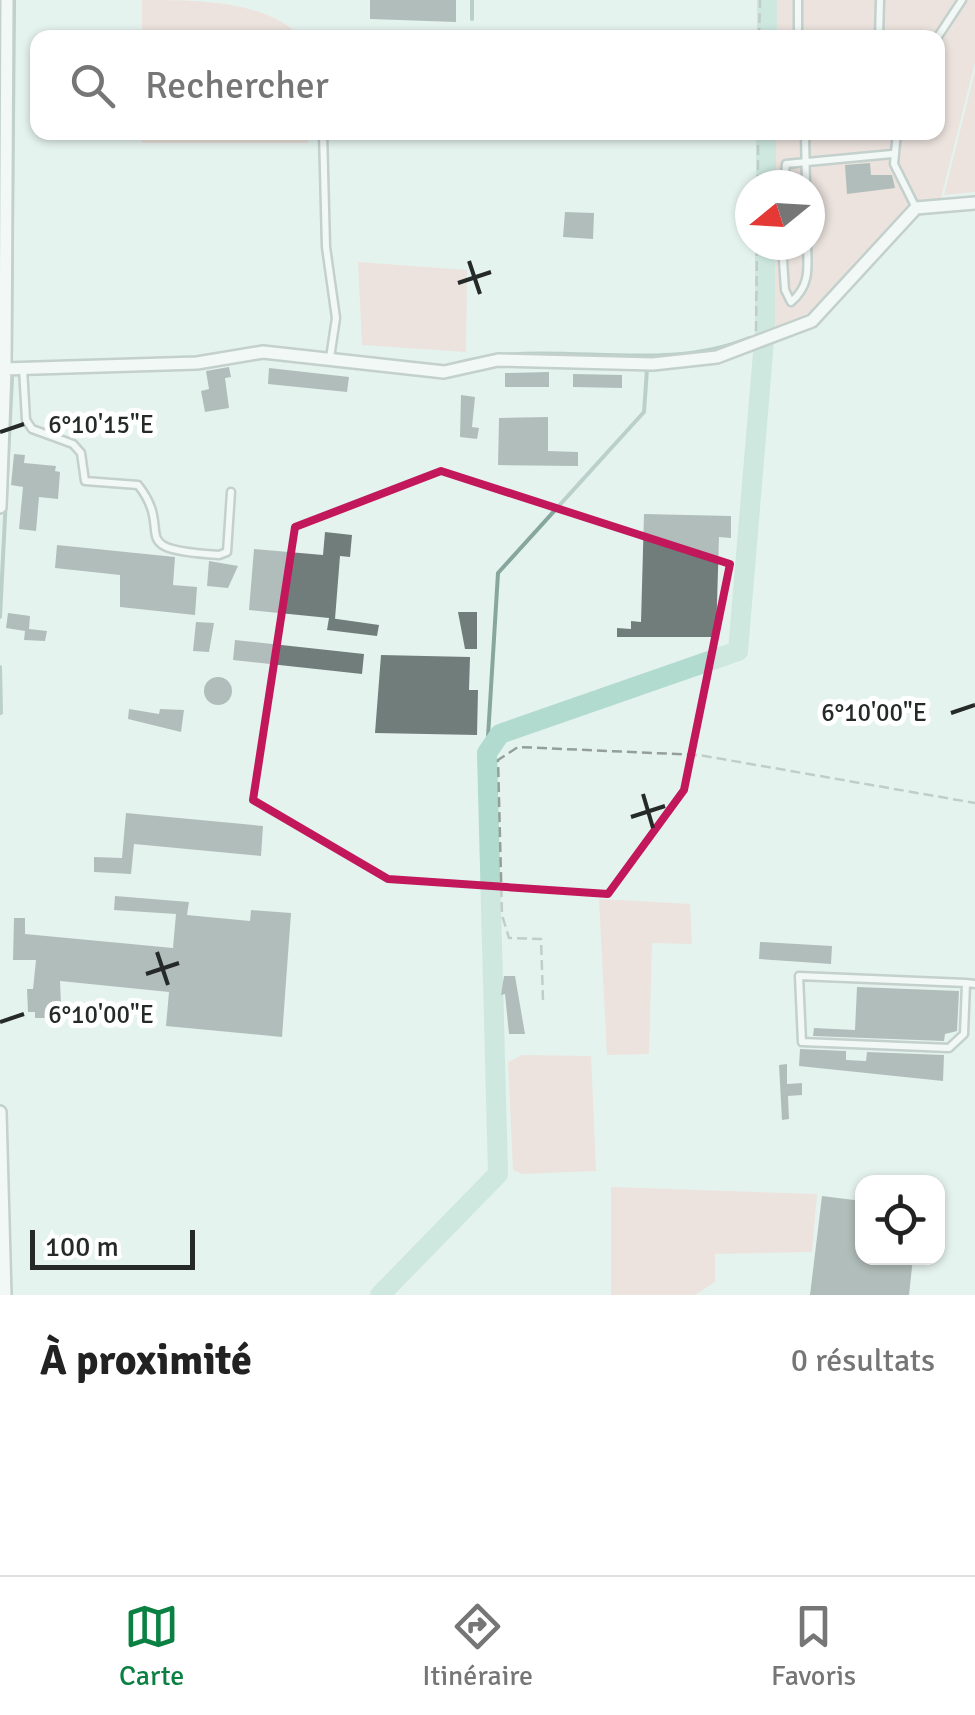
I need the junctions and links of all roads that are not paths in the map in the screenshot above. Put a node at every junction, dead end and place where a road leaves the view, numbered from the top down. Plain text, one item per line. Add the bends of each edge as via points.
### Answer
1 (7, 0) edge
2 (798, 0) edge
3 (880, 0) edge
4 (962, 0) edge
5 (4, 18) edge
6 (798, 30) edge
7 (879, 30) edge
8 (941, 30) edge
9 (4, 86) edge
10 (322, 140) edge
11 (805, 140) edge
12 (895, 140) edge
13 (892, 154) junction
14 (805, 161) junction
15 (785, 170) edge
16 (805, 170) edge
17 (3, 201) edge
18 (975, 203) edge
19 (916, 208) junction
20 (783, 260) edge
21 (807, 260) edge
22 (330, 359) junction
23 (23, 366) junction
24 (6, 368) junction
25 (2, 450) edge
26 (231, 492) dead end
27 (0, 507) edge
28 (971, 984) edge
29 (0, 1112) edge
30 (5, 1295) edge

1 - 5 street
2 - 6 lane
3 - 7 lane
4 - 8 lane
5 - 9 street
9 - 17 street
10 - 22 lane via 336,318
11 - 14 lane
12 - 13 lane
13 - 14 lane
13 - 19 lane
14 - 15 lane via 786,164
14 - 16 lane
17 - 24 street
18 - 19 street
19 - 22 street via 812,321 717,357 653,364 498,360 444,372
20 - 21 lane via 791,302 804,291
22 - 23 street via 264,352 197,363
23 - 24 street
23 - 26 lane via 32,429 73,444 85,480 142,489 164,548 227,552
24 - 25 street
25 - 27 street
28 - 28 lane via 798,976 802,1042 949,1048 964,1034
29 - 30 street

